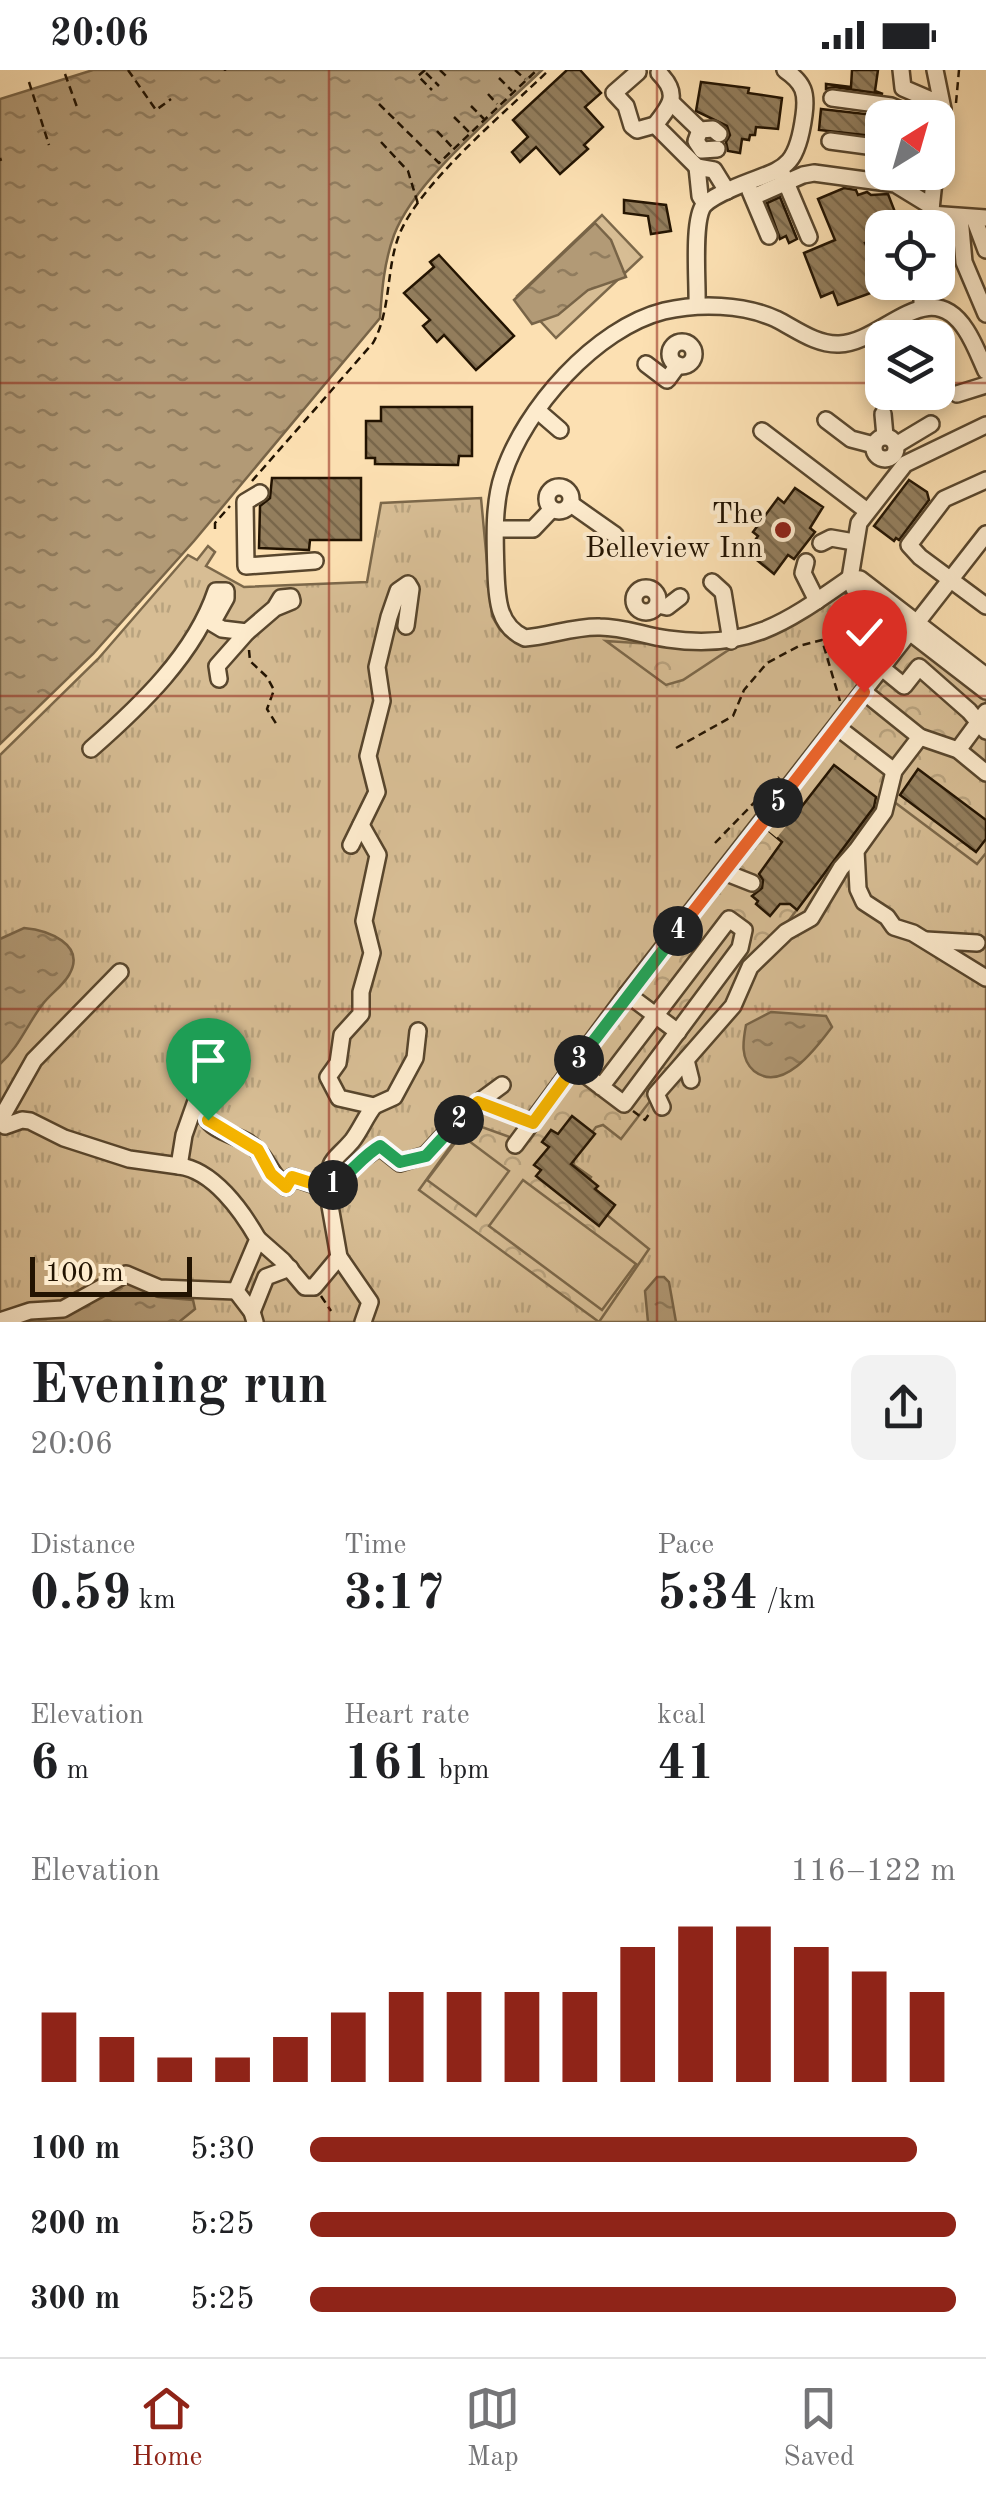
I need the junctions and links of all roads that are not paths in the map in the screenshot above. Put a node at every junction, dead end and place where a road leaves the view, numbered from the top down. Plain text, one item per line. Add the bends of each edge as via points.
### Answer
1 (785, 70) edge
2 (901, 70) edge
3 (638, 72) edge
4 (935, 73) edge
5 (659, 74) dead end
6 (915, 92) junction
7 (614, 94) junction
8 (832, 98) dead end
9 (931, 100) edge
10 (938, 100) edge
11 (672, 103) junction
12 (865, 103) edge
13 (600, 107) dead end
14 (656, 125) junction
15 (830, 141) dead end
16 (718, 142) dead end
17 (865, 146) edge
18 (697, 167) junction
19 (783, 176) junction
20 (750, 190) junction
21 (727, 191) junction
22 (705, 204) junction
23 (922, 210) edge
24 (974, 218) edge
25 (770, 236) dead end
26 (809, 237) dead end
27 (986, 250) edge
28 (922, 300) edge
29 (698, 305) junction
30 (922, 306) junction
31 (668, 310) junction
32 (986, 314) edge
33 (646, 364) dead end
34 (986, 371) edge
35 (986, 385) edge
36 (957, 394) dead end
37 (538, 412) junction
38 (883, 414) dead end
39 (826, 420) dead end
40 (931, 424) dead end
41 (986, 425) edge
42 (560, 430) dead end
43 (762, 431) dead end
44 (891, 449) junction
45 (986, 480) edge
46 (254, 490) road end
47 (867, 511) junction
48 (497, 529) junction
49 (986, 534) edge
50 (615, 535) dead end
51 (854, 542) junction
52 (821, 544) dead end
53 (315, 561) dead end
54 (806, 562) dead end
55 (850, 578) junction
56 (951, 579) junction
57 (712, 582) dead end
58 (680, 597) dead end
59 (817, 601) junction
60 (986, 606) edge
61 (275, 608) dead end
62 (406, 626) dead end
63 (913, 628) junction
64 (637, 632) junction
65 (248, 638) junction
66 (731, 641) junction
67 (882, 668) junction
68 (986, 676) edge
69 (219, 679) dead end
70 (986, 691) edge
71 (864, 692) junction
72 (983, 722) edge
73 (837, 728) junction
74 (920, 737) junction
75 (91, 749) dead end
76 (958, 750) junction
77 (894, 771) junction
78 (986, 773) edge
79 (791, 775) junction
80 (793, 806) tunnel mouth
81 (361, 825) junction
82 (771, 832) tunnel mouth
83 (350, 845) dead end
84 (743, 847) junction
85 (856, 852) junction
86 (724, 872) junction
87 (752, 883) dead end
88 (918, 936) junction
89 (976, 942) dead end
90 (120, 972) dead end
91 (986, 978) edge
92 (627, 994) junction
93 (655, 1014) junction
94 (418, 1030) dead end
95 (678, 1032) junction
96 (709, 1036) junction
97 (712, 1058) dead end
98 (686, 1060) junction
99 (575, 1067) junction
100 (692, 1080) dead end
101 (502, 1085) dead end
102 (601, 1087) junction
103 (659, 1103) road end
104 (374, 1106) junction
105 (515, 1145) dead end
106 (179, 1166) junction
107 (327, 1188) junction
108 (258, 1240) junction
109 (339, 1256) junction
110 (246, 1264) junction
111 (290, 1268) junction
112 (266, 1276) junction
113 (236, 1291) junction
114 (254, 1317) edge
115 (0, 1320) edge
116 (364, 1322) edge

1 - 19 street via 807,95 800,145
2 - 6 street via 904,88
3 - 7 street
4 - 6 street
4 - 10 street
5 - 11 street
6 - 9 street
7 - 13 street
7 - 14 street via 632,126
8 - 12 street
11 - 14 street
11 - 16 street via 700,130 713,129
14 - 18 street
15 - 17 street
18 - 21 street via 714,170
18 - 22 street
19 - 20 street
19 - 23 street via 886,181
19 - 26 street
20 - 21 street
20 - 25 street
21 - 22 street
22 - 29 street
24 - 27 street
24 - 32 street via 964,262
28 - 30 street
29 - 30 street via 771,317 834,344 872,336
29 - 31 street
30 - 34 street via 956,318
31 - 33 street via 680,342 670,352 678,365 667,380
31 - 37 street via 611,335
35 - 36 street
37 - 42 street
37 - 48 street via 503,475
38 - 44 street
39 - 44 street via 851,439
40 - 44 street
41 - 44 street
43 - 47 street
44 - 47 street
45 - 56 street via 944,499 909,545
46 - 53 street via 245,502 246,566
47 - 51 street
48 - 50 street via 534,528 570,504
48 - 64 street via 500,612 514,633 540,637 595,626
49 - 56 street
51 - 52 street via 832,538
51 - 55 street
54 - 59 street via 804,574
55 - 59 street
55 - 63 street via 854,589
56 - 60 street
56 - 63 street
57 - 66 street via 723,592
58 - 64 street via 650,608
59 - 66 street via 773,629
61 - 65 street
62 - 81 street via 408,584 398,591 381,650 382,701 368,756 378,787
63 - 67 street
63 - 68 street
63 - 70 street
64 - 66 street
65 - 69 street via 218,666
65 - 75 street via 212,623 226,598 216,591 154,692
67 - 71 street
67 - 72 street via 904,686 919,667
71 - 73 street
71 - 74 street
72 - 76 street
73 - 77 street
73 - 79 street
74 - 76 street
74 - 77 street
76 - 78 street
77 - 85 street via 884,812
79 - 80 street
79 - 84 street
81 - 83 street
81 - 104 street via 378,856 364,921 372,952 360,1014 342,1035 338,1063 328,1077 339,1098
82 - 84 street
84 - 86 street
85 - 88 street via 864,902
85 - 96 street via 811,918 750,967 733,1006
86 - 87 street
86 - 92 street
88 - 89 street
88 - 91 street
90 - 106 street via 34,1060 2,1122 30,1121 129,1159
92 - 93 street
92 - 99 street
93 - 95 street
93 - 95 street via 729,919 744,930 740,948
93 - 102 street
94 - 104 street via 418,1047 398,1092
95 - 102 street via 624,1104
96 - 97 street
96 - 98 street
98 - 100 street
98 - 103 street via 662,1085
99 - 102 street
99 - 105 street
101 - 107 street via 426,1156 400,1162 380,1146
104 - 107 street via 335,1155
106 - 107 street via 196,1101 217,1128 258,1150 286,1187 292,1177
106 - 108 street via 209,1178
107 - 109 street
108 - 110 street
108 - 111 street
109 - 111 street via 314,1288
109 - 116 street via 370,1302
110 - 112 street
110 - 113 street
111 - 112 street
112 - 114 street
113 - 114 street
113 - 115 street via 159,1288 126,1274 63,1309

